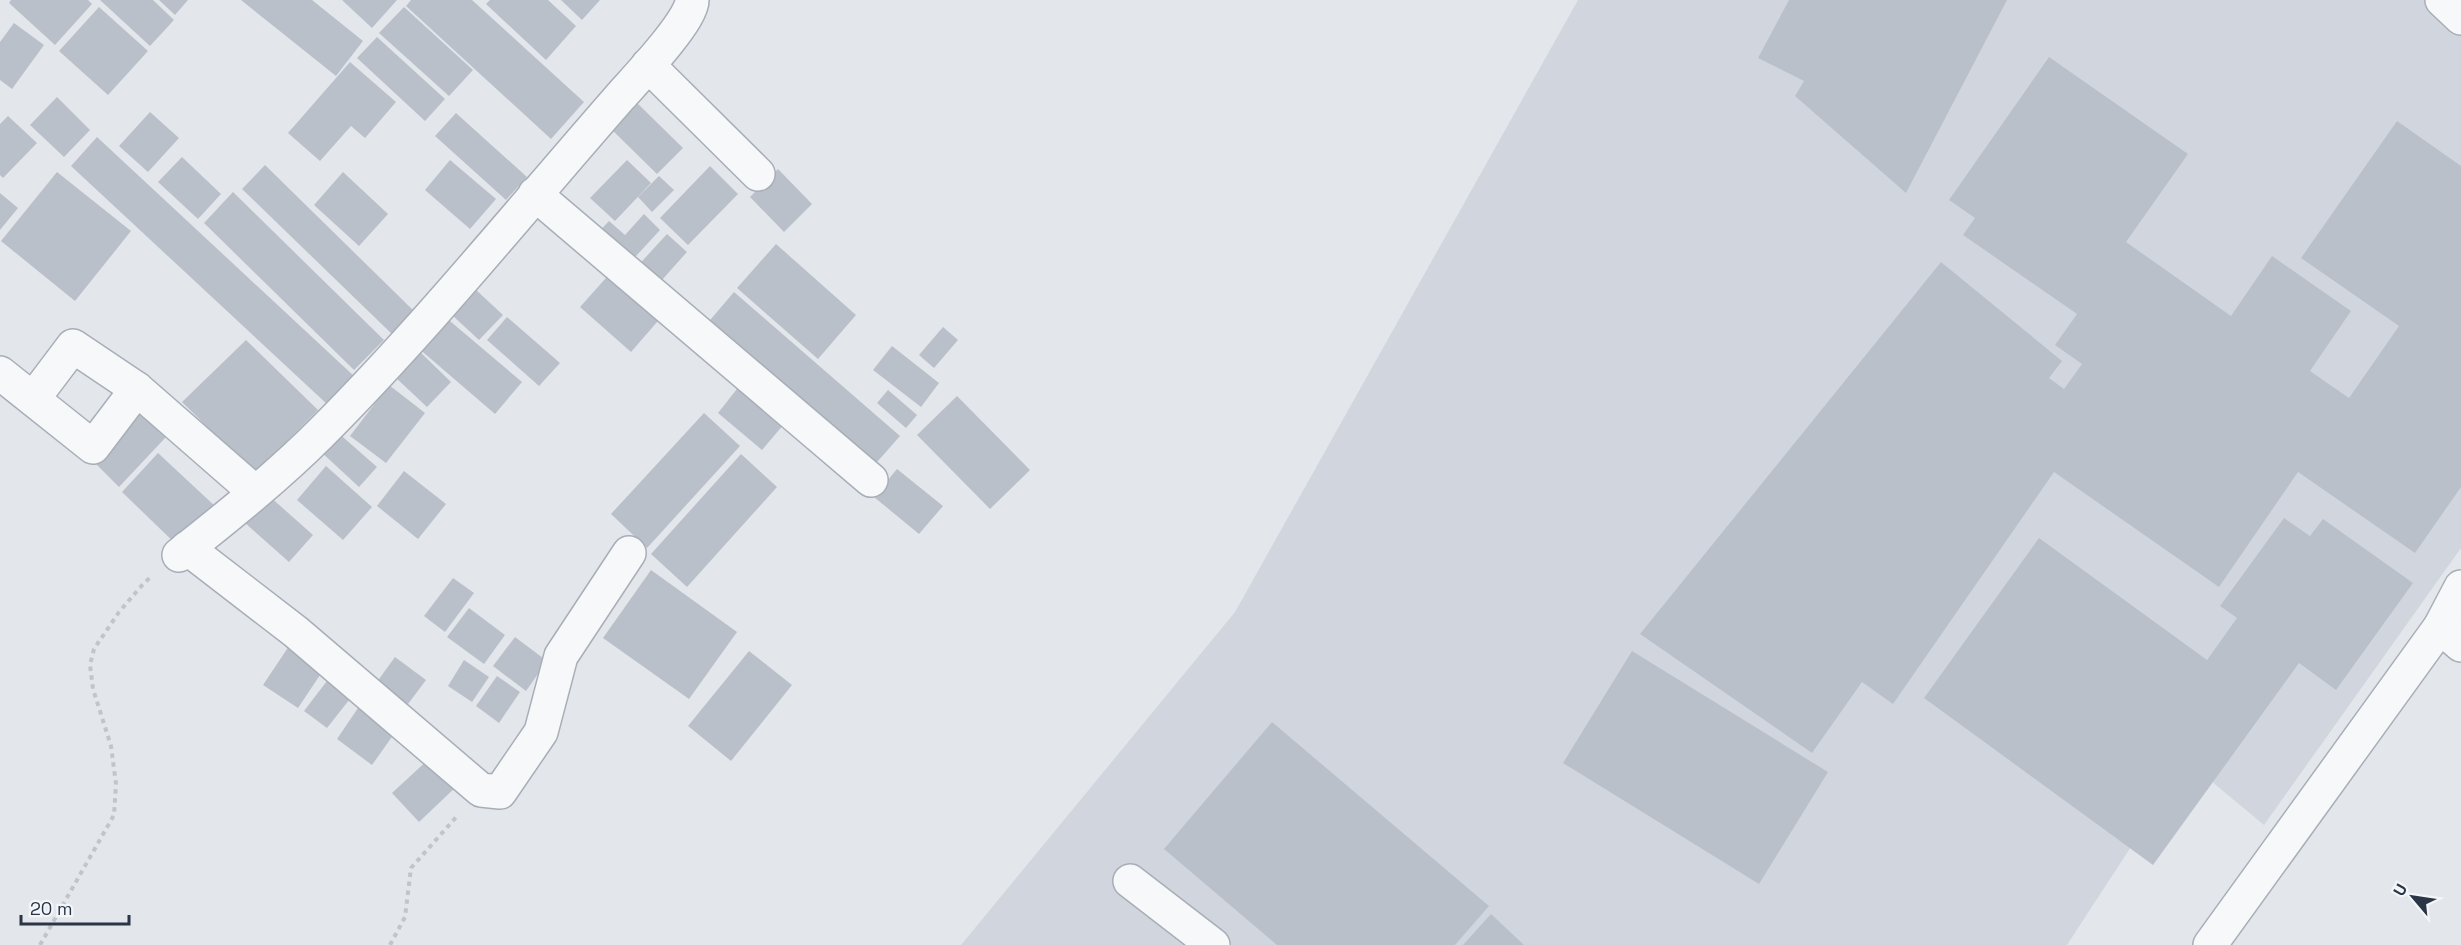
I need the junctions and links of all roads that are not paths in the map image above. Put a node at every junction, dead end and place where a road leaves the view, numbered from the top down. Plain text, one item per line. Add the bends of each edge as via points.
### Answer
1 (692, 0) edge
2 (2442, 0) edge
3 (2461, 18) edge
4 (648, 65) junction
5 (758, 174) dead end
6 (535, 194) junction
7 (0, 373) edge
8 (137, 389) junction
9 (33, 399) junction
10 (870, 480) dead end
11 (255, 492) junction
12 (629, 553) dead end
13 (2461, 587) edge
14 (2450, 636) edge
15 (1130, 881) dead end
16 (1213, 945) edge
17 (2210, 945) edge

1 - 4 street via 685,19
2 - 3 street
4 - 5 street
4 - 6 street
6 - 10 street
6 - 11 street via 320,434
7 - 9 street
8 - 9 street via 73,346
8 - 9 street via 93,447
8 - 11 street
11 - 12 street via 183,552 296,632 481,790 500,792 541,732 561,656
13 - 14 street
14 - 17 street
15 - 16 street

